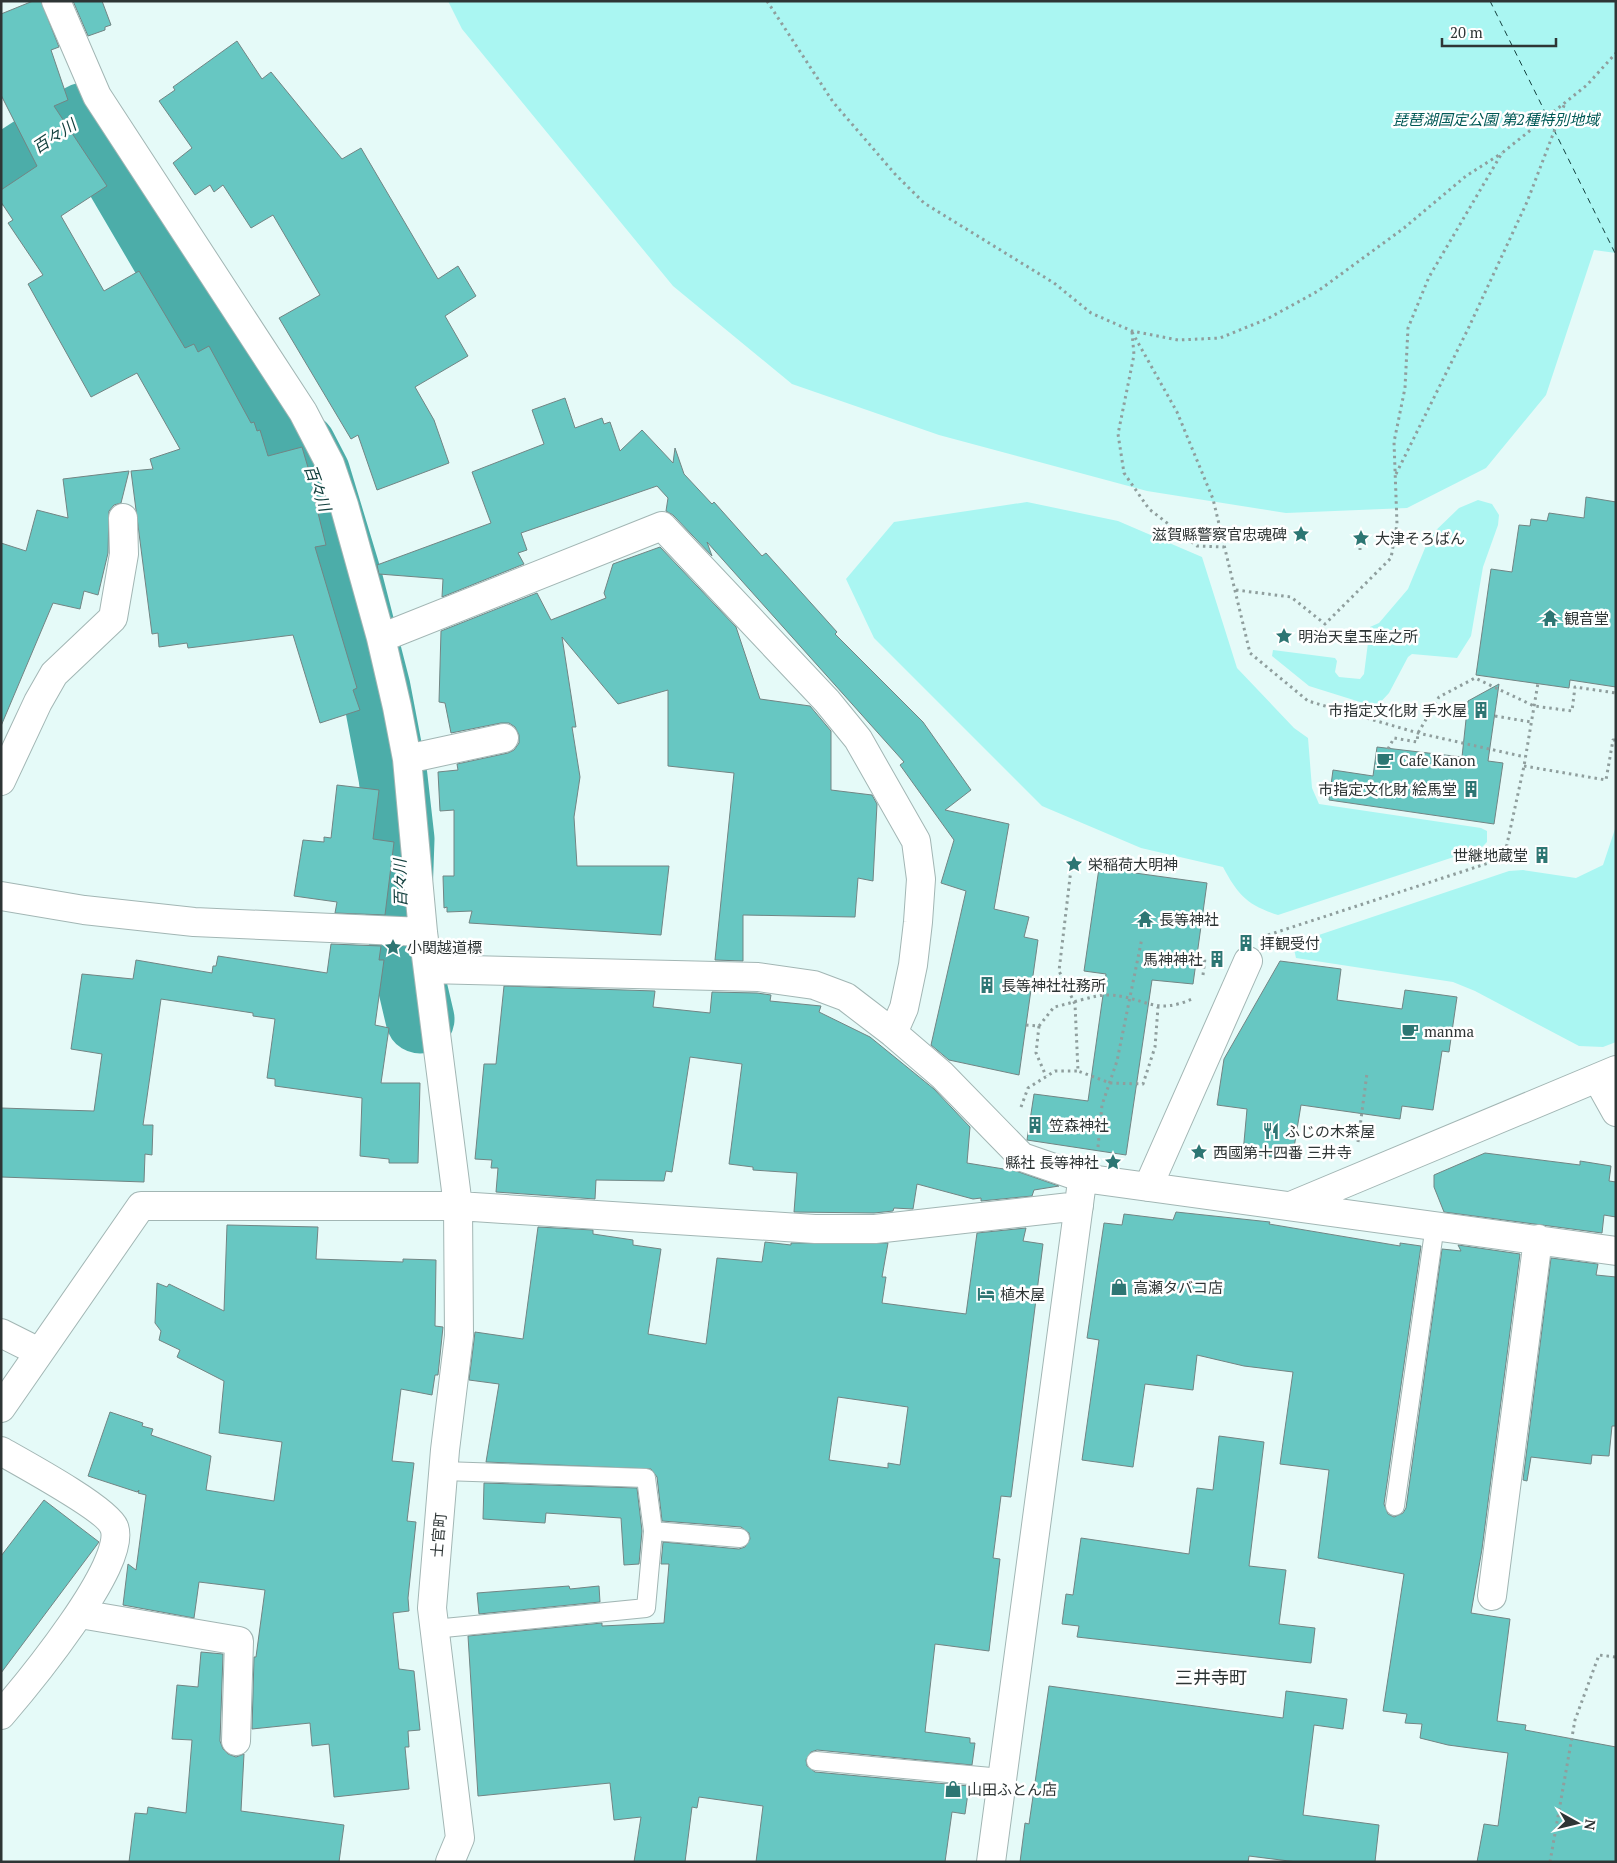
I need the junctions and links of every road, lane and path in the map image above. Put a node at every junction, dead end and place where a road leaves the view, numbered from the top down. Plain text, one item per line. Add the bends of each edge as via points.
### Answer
1 (56, 1) edge
2 (768, 1) edge
3 (1616, 53) edge
4 (1566, 102) junction
5 (1502, 153) junction
6 (1132, 331) junction
7 (1395, 476) junction
8 (123, 518) dead end
9 (1224, 546) junction
10 (1236, 590) junction
11 (382, 638) junction
12 (1538, 683) dead end
13 (1616, 693) edge
14 (1534, 706) junction
15 (1495, 716) dead end
16 (1531, 722) junction
17 (1418, 733) junction
18 (504, 738) dead end
19 (1616, 740) edge
20 (1388, 749) dead end
21 (1525, 757) junction
22 (407, 759) junction
23 (1524, 766) junction
24 (1, 781) edge
25 (1071, 870) dead end
26 (1, 896) edge
27 (409, 932) junction
28 (1142, 938) dead end
29 (1248, 961) joint
30 (428, 969) junction
31 (1199, 995) dead end
32 (1130, 998) junction
33 (1075, 1004) junction
34 (1158, 1007) junction
35 (1026, 1025) dead end
36 (1040, 1026) junction
37 (893, 1033) junction
38 (1078, 1072) junction
39 (1367, 1073) dead end
40 (1606, 1074) edge
41 (1046, 1076) junction
42 (1110, 1083) junction
43 (1616, 1112) edge
44 (1019, 1115) dead end
45 (1090, 1167) junction
46 (1353, 1179) junction
47 (1148, 1186) junction
48 (1293, 1205) junction
49 (458, 1206) junction
50 (1079, 1206) junction
51 (1435, 1225) junction
52 (1538, 1239) junction
53 (1616, 1251) edge
54 (1, 1333) edge
55 (39, 1352) junction
56 (1, 1408) edge
57 (1, 1451) edge
58 (443, 1471) junction
59 (1395, 1506) dead end
60 (653, 1531) junction
61 (740, 1538) dead end
62 (1492, 1596) dead end
63 (80, 1614) junction
64 (434, 1629) junction
65 (1616, 1657) edge
66 (1, 1715) edge
67 (236, 1741) dead end
68 (816, 1761) dead end
69 (1002, 1778) junction
70 (450, 1862) edge
71 (991, 1862) edge
72 (1550, 1862) edge

1 - 11 street, 士官町 via 97,96 303,412 325,455 344,505
2 - 6 path via 833,102 924,203 1054,283 1091,313
3 - 4 path
4 - 5 path
4 - 7 path via 1527,202
5 - 6 path via 1466,176 1404,228 1318,291 1267,319 1220,338 1178,340
5 - 7 path via 1429,277 1408,328 1405,388 1394,442
6 - 9 path via 1177,412 1213,500
6 - 9 path via 1134,355 1118,434 1124,473 1149,509 1197,546
7 - 10 path via 1397,524 1391,558 1325,624 1291,597
8 - 24 street via 124,554 113,618 54,674
9 - 10 path
10 - 17 path via 1250,653 1308,701
11 - 22 street, 士官町
11 - 37 street via 662,526 827,701 858,739 916,841 921,879 913,965 904,1008
12 - 14 path
13 - 14 path via 1575,688 1572,711
14 - 16 path
14 - 17 path via 1475,678 1439,697
15 - 16 path
16 - 21 path
17 - 20 path via 1417,742 1394,738
17 - 21 path
18 - 22 street
19 - 23 path via 1613,740 1606,780
21 - 23 path
22 - 27 street, 士官町
23 - 29 path via 1504,858 1267,935
25 - 33 path via 1059,971
26 - 27 street via 84,910 194,922
27 - 30 street, 士官町
28 - 32 path
29 - 47 street
30 - 37 street via 758,977 814,985 846,998
30 - 49 street, 士官町
31 - 34 path via 1178,1005
32 - 33 path via 1106,995
32 - 34 path
32 - 42 path
33 - 36 path via 1054,1007
33 - 38 path
34 - 42 path via 1155,1047 1143,1084
35 - 36 path
36 - 41 path via 1036,1053
37 - 45 street via 942,1075 1022,1157
38 - 41 path via 1055,1071
38 - 42 path
39 - 46 path
40 - 43 street
40 - 46 street
41 - 44 path via 1028,1088
42 - 45 path via 1102,1105
45 - 47 street
45 - 50 street
46 - 48 street
47 - 48 street
48 - 51 street
49 - 50 street via 815,1229 875,1229
49 - 55 street via 141,1206
49 - 58 street, 士官町 via 459,1336
50 - 69 street
51 - 52 street
51 - 59 lane
52 - 53 street
52 - 62 street
54 - 55 street
55 - 56 street
57 - 63 street via 89,1505 114,1526 117,1540
58 - 60 lane via 646,1478
58 - 64 street, 士官町 via 432,1608
60 - 61 lane
60 - 64 lane via 646,1608
63 - 66 street
63 - 67 street via 238,1641
64 - 70 street, 士官町 via 460,1838
65 - 72 path via 1599,1655 1575,1720
68 - 69 lane
69 - 71 street

